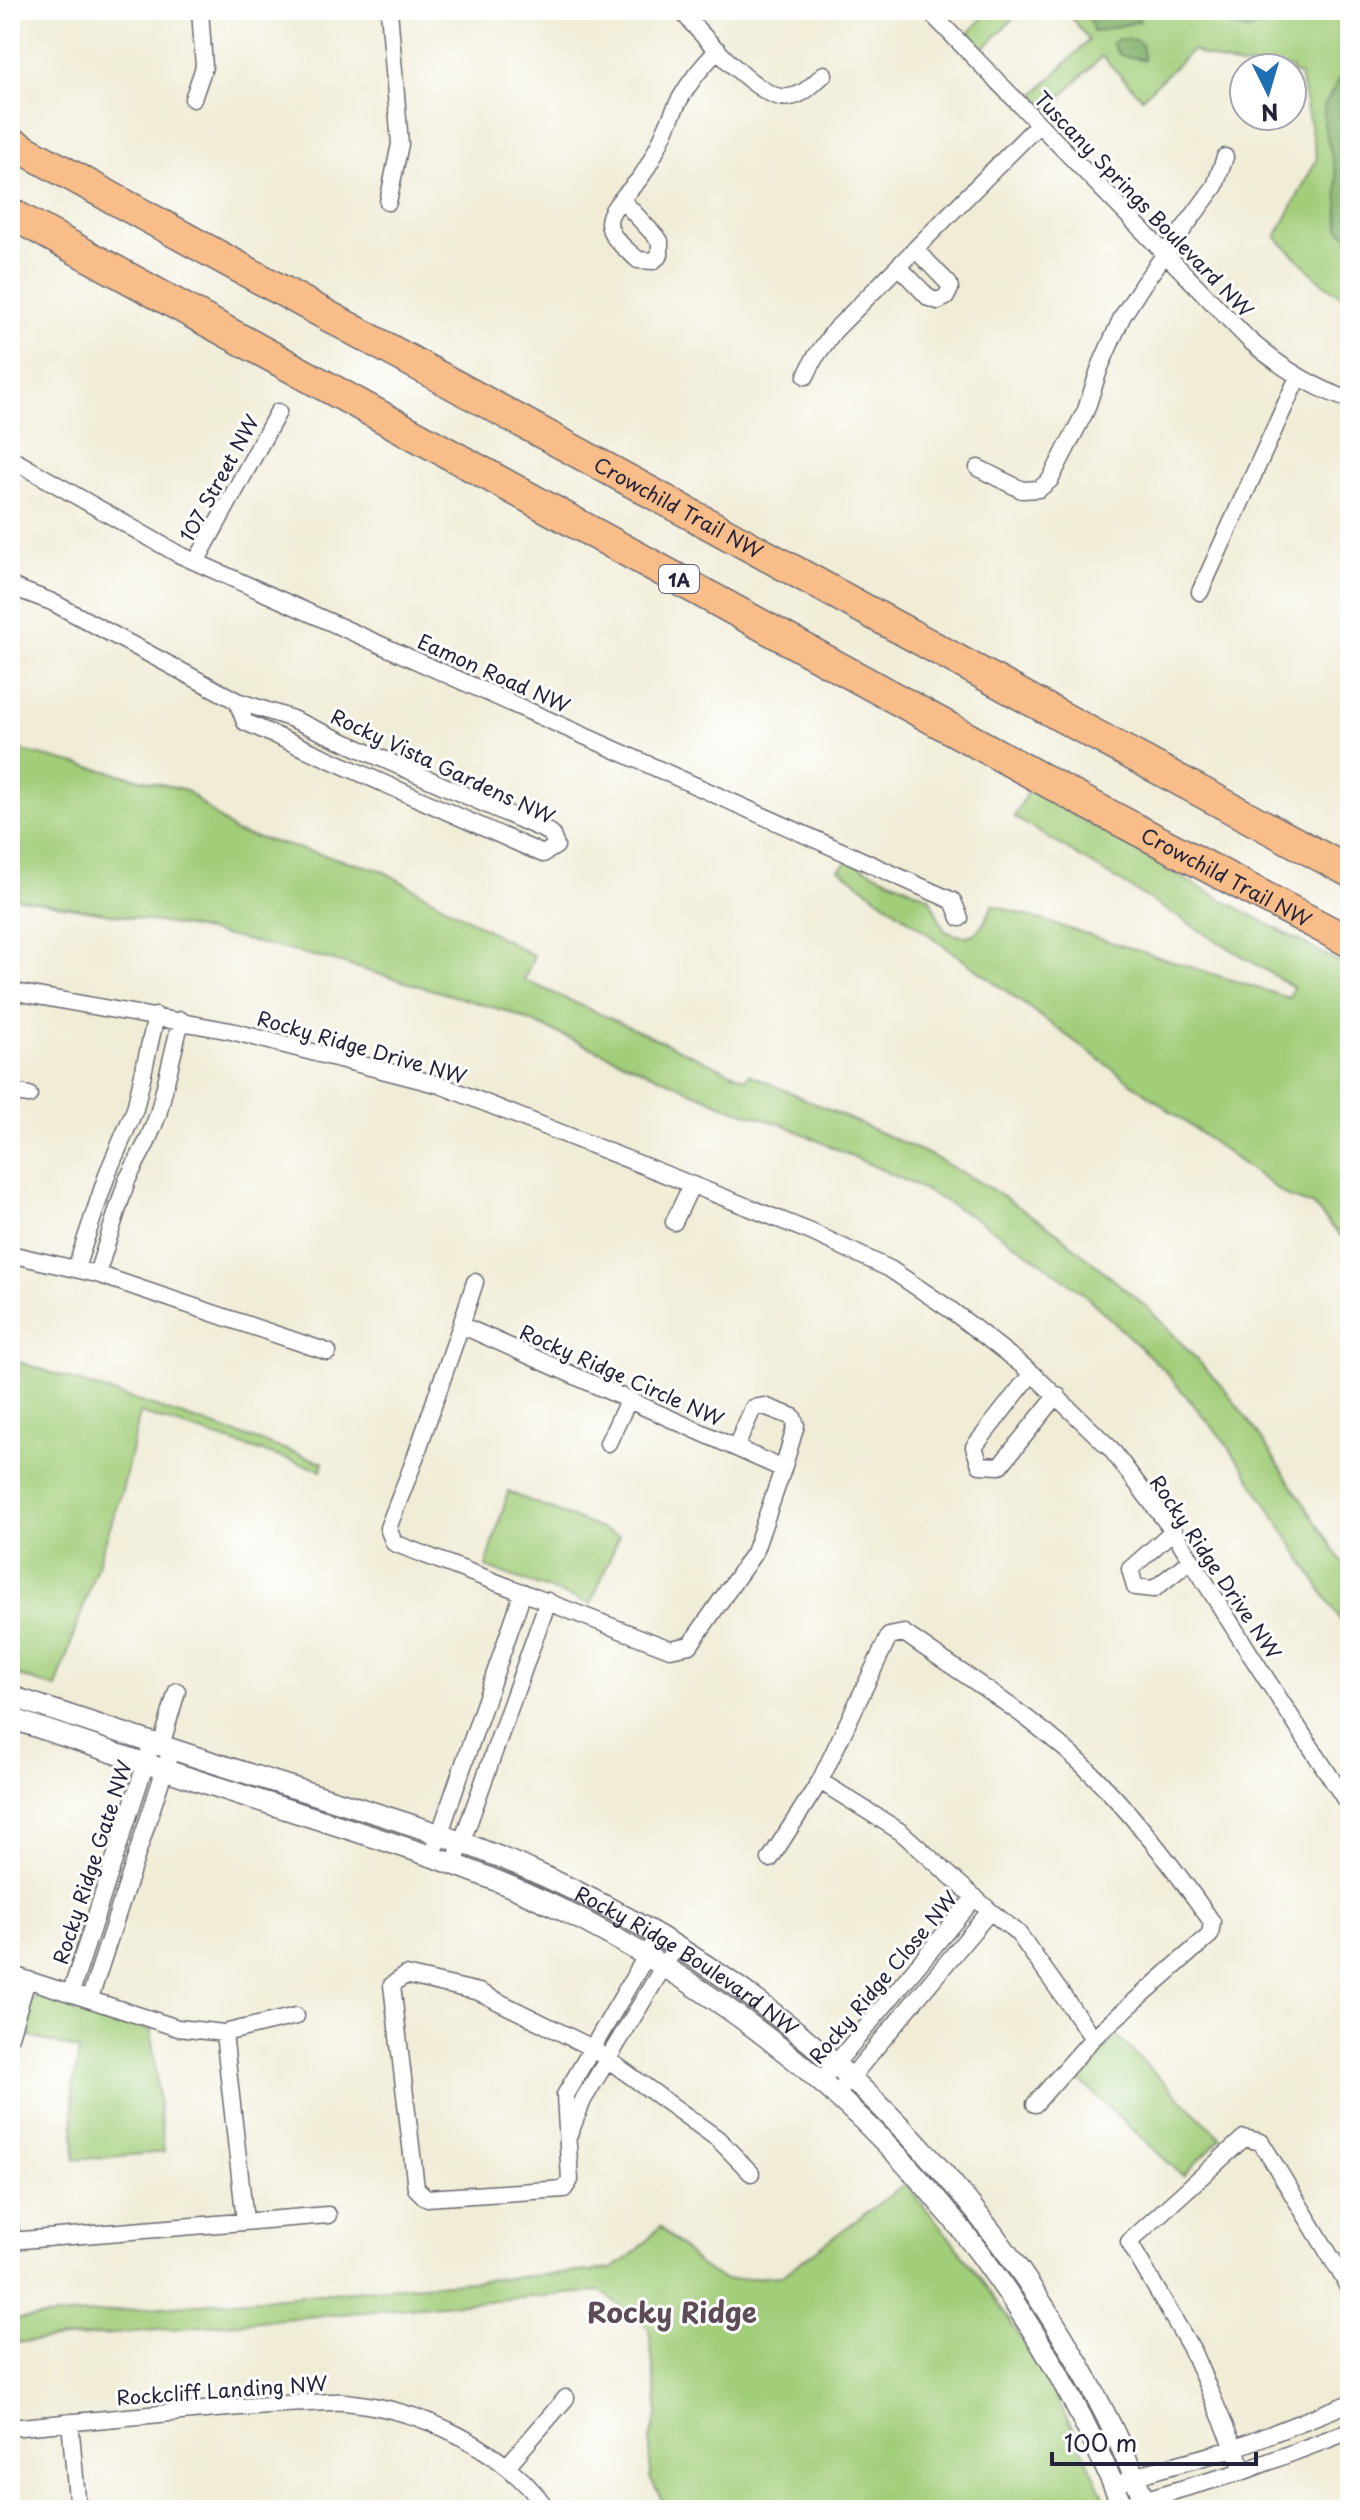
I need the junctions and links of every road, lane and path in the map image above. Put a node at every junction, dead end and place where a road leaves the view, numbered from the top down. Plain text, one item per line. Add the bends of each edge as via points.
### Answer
1 (200, 10) edge
2 (389, 10) edge
3 (681, 10) edge
4 (928, 10) edge
5 (718, 50) junction
6 (824, 74) dead end
7 (193, 99) dead end
8 (1039, 124) junction
9 (10, 142) edge
10 (1225, 157) dead end
11 (622, 200) dead end
12 (388, 202) dead end
13 (10, 213) edge
14 (915, 249) junction
15 (1166, 255) junction
16 (898, 266) junction
17 (806, 376) dead end
18 (1298, 377) junction
19 (1350, 400) edge
20 (278, 412) dead end
21 (10, 458) edge
22 (978, 468) dead end
23 (196, 562) junction
24 (10, 586) edge
25 (1200, 592) dead end
26 (237, 701) junction
27 (1350, 872) edge
28 (960, 918) dead end
29 (1350, 942) edge
30 (10, 991) edge
31 (156, 1016) junction
32 (181, 1020) junction
33 (10, 1092) edge
34 (29, 1095) dead end
35 (135, 1109) junction
36 (158, 1115) junction
37 (108, 1172) junction
38 (127, 1180) junction
39 (691, 1186) junction
40 (674, 1222) dead end
41 (10, 1254) edge
42 (87, 1271) junction
43 (475, 1282) dead end
44 (461, 1325) junction
45 (328, 1352) dead end
46 (1032, 1373) junction
47 (1057, 1395) junction
48 (628, 1401) junction
49 (608, 1443) dead end
50 (736, 1447) junction
51 (783, 1469) junction
52 (1173, 1531) junction
53 (1191, 1560) junction
54 (523, 1592) junction
55 (548, 1601) junction
56 (177, 1691) dead end
57 (10, 1696) edge
58 (10, 1718) edge
59 (159, 1754) junction
60 (820, 1781) junction
61 (1350, 1807) edge
62 (440, 1835) junction
63 (462, 1843) junction
64 (432, 1856) junction
65 (770, 1859) dead end
66 (454, 1864) junction
67 (975, 1897) junction
68 (990, 1911) junction
69 (666, 1941) junction
70 (656, 1960) junction
71 (10, 1974) edge
72 (27, 1980) junction
73 (71, 1992) junction
74 (90, 1998) junction
75 (296, 2016) dead end
76 (224, 2033) junction
77 (10, 2036) edge
78 (1093, 2038) junction
79 (592, 2048) junction
80 (607, 2059) junction
81 (835, 2062) junction
82 (852, 2077) junction
83 (828, 2088) junction
84 (1035, 2104) dead end
85 (567, 2141) junction
86 (751, 2173) dead end
87 (328, 2215) dead end
88 (245, 2221) junction
89 (11, 2236) edge
90 (1350, 2292) edge
91 (566, 2398) dead end
92 (1350, 2403) edge
93 (70, 2422) junction
94 (10, 2428) edge
95 (1350, 2431) edge
96 (1233, 2449) junction
97 (507, 2466) junction
98 (1244, 2471) junction
99 (1136, 2478) junction
100 (1114, 2486) junction
101 (77, 2499) dead end
102 (1146, 2505) edge
103 (1123, 2508) edge
104 (548, 2510) edge

1 - 7 street via 204,67
2 - 12 street via 400,144
3 - 5 street
4 - 8 street, Tuscany Springs Boulevard NW
5 - 6 street via 760,88 781,97 805,91
5 - 11 street via 689,84 658,149
8 - 14 street
8 - 15 street, Tuscany Springs Boulevard NW
9 - 27 highway, Crowchild Trail NW
10 - 15 street via 1215,186
13 - 29 highway, Crowchild Trail NW / 1A
14 - 16 street
14 - 16 street via 949,284 946,297 929,298
15 - 18 street, Tuscany Springs Boulevard NW via 1249,340
15 - 22 street via 1122,317 1086,410 1050,480 1039,489 1022,490
16 - 17 street via 823,344
18 - 19 street, Tuscany Springs Boulevard NW
18 - 25 street
20 - 23 street, 107 Street NW
21 - 23 street, Eamon Road NW
23 - 28 street, Eamon Road NW via 953,901
24 - 26 street, Rocky Vista Gardens NW via 52,602
26 - 26 street, Rocky Vista Gardens NW via 245,722 543,854 556,846 551,833 290,718
30 - 31 street, Rocky Ridge Drive NW
31 - 32 street, Rocky Ridge Drive NW
31 - 35 street
32 - 36 street
32 - 39 street, Rocky Ridge Drive NW via 440,1085
33 - 34 street
35 - 36 street
35 - 37 street
36 - 38 street
37 - 38 street
37 - 42 street
38 - 42 street
39 - 40 street
39 - 46 street, Rocky Ridge Drive NW via 890,1269
41 - 42 street
42 - 45 street
43 - 44 street
44 - 48 street, Rocky Ridge Circle NW
44 - 54 street via 388,1528 394,1543
46 - 47 street, Rocky Ridge Drive NW
46 - 47 street via 974,1447 980,1465 1000,1466
47 - 52 street, Rocky Ridge Drive NW via 1111,1449
48 - 49 street
48 - 50 street, Rocky Ridge Circle NW
50 - 51 street, Rocky Ridge Circle NW
50 - 51 street via 753,1408 764,1406 793,1417 796,1425
51 - 55 street via 754,1553 690,1645 670,1649
52 - 53 street, Rocky Ridge Drive NW
52 - 53 street via 1130,1569 1135,1587 1154,1589
53 - 61 street, Rocky Ridge Drive NW
54 - 55 street
54 - 62 street
55 - 63 street
56 - 59 street
57 - 59 street, Rocky Ridge Boulevard NW
58 - 59 street, Rocky Ridge Boulevard NW
59 - 62 street, Rocky Ridge Boulevard NW
59 - 64 street, Rocky Ridge Boulevard NW
59 - 73 street, Rocky Ridge Gate NW
59 - 74 street, Rocky Ridge Gate NW
60 - 65 street
60 - 67 street, Rocky Ridge Close NW via 901,1832
60 - 78 street via 889,1636 904,1633 1031,1722 1096,1778 1159,1846 1212,1922 1210,1935
62 - 63 street, Rocky Ridge Boulevard NW
62 - 64 street
63 - 66 street
63 - 69 street, Rocky Ridge Boulevard NW via 575,1891
64 - 66 street, Rocky Ridge Boulevard NW
66 - 70 street, Rocky Ridge Boulevard NW via 556,1907
67 - 68 street, Rocky Ridge Close NW
67 - 81 street, Rocky Ridge Close NW
68 - 78 street, Rocky Ridge Close NW via 1018,1933
68 - 82 street, Rocky Ridge Close NW
69 - 70 street
69 - 81 street, Rocky Ridge Boulevard NW
70 - 79 street
70 - 80 street
70 - 83 street, Rocky Ridge Boulevard NW via 738,2015
71 - 72 street
72 - 73 street
72 - 77 street
73 - 74 street
74 - 76 street via 178,2028
75 - 76 street
76 - 88 street
78 - 84 street
79 - 80 street
79 - 85 street via 565,2095
79 - 85 street via 479,1992 405,1975 392,1985 416,2188 426,2198 564,2189 570,2180
80 - 85 street
80 - 86 street via 718,2139
81 - 82 street, Rocky Ridge Boulevard NW
81 - 83 street, Rocky Ridge Close NW
82 - 83 street, Rocky Ridge Close NW
82 - 99 street, Rocky Ridge Boulevard NW via 954,2184 1023,2274 1084,2372
83 - 100 street, Rocky Ridge Boulevard NW via 928,2188 1001,2282 1062,2381
87 - 88 street
88 - 89 street
90 - 96 street via 1261,2142 1244,2138 1129,2242 1192,2350
91 - 97 street
92 - 96 street
93 - 94 street, Rockcliff Landing NW
93 - 97 street, Rockcliff Landing NW via 343,2402 425,2420
93 - 101 street
95 - 98 street
96 - 98 street
96 - 99 street
97 - 104 street, Rockcliff Landing NW
98 - 102 street
99 - 100 street
99 - 102 street, Rocky Ridge Boulevard NW
100 - 103 street, Rocky Ridge Boulevard NW
102 - 103 street

